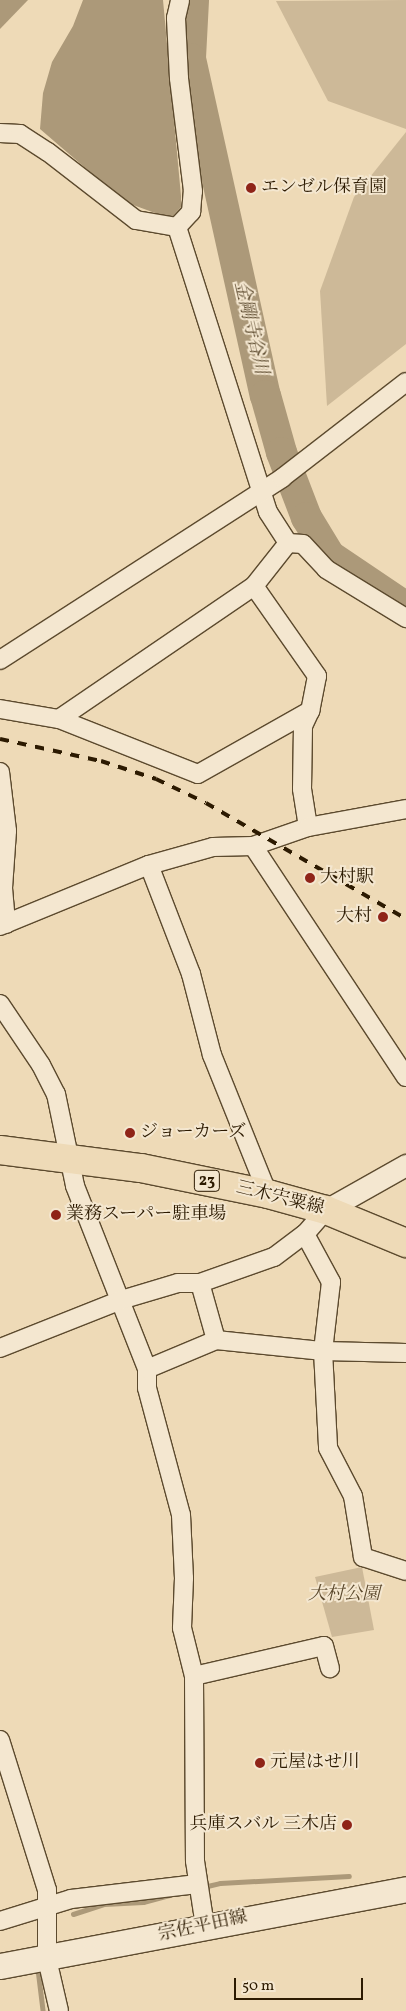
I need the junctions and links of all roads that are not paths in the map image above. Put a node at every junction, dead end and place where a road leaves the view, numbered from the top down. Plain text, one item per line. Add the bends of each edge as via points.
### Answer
1 (180, 0) edge
2 (0, 133) edge
3 (177, 227) junction
4 (406, 382) edge
5 (264, 490) junction
6 (288, 543) junction
7 (254, 586) junction
8 (406, 618) edge
9 (0, 660) edge
10 (0, 709) edge
11 (310, 711) junction
12 (59, 720) junction
13 (0, 772) edge
14 (406, 809) edge
15 (308, 827) junction
16 (253, 846) junction
17 (149, 865) junction
18 (3, 925) edge
19 (0, 1004) edge
20 (406, 1078) edge
21 (0, 1150) edge
22 (69, 1159) junction
23 (406, 1165) edge
24 (268, 1194) junction
25 (326, 1210) junction
26 (305, 1234) junction
27 (406, 1243) edge
28 (200, 1283) junction
29 (121, 1300) junction
30 (216, 1340) junction
31 (0, 1348) edge
32 (323, 1351) junction
33 (406, 1354) edge
34 (147, 1368) junction
35 (406, 1571) edge
36 (330, 1668) dead end
37 (194, 1676) junction
38 (0, 1740) edge
39 (197, 1884) junction
40 (406, 1889) edge
41 (47, 1906) junction
42 (5, 1913) edge
43 (205, 1926) junction
44 (47, 1959) junction
45 (0, 1966) edge
46 (59, 2011) edge

1 - 3 street via 176,18 179,78 193,191 191,212
2 - 3 street via 20,134 136,220
3 - 5 street
4 - 5 street
5 - 6 street via 268,512
5 - 9 street
6 - 7 street
6 - 8 street via 303,544 326,570
7 - 11 street via 316,676
7 - 12 street
10 - 12 street
11 - 12 street via 198,774
11 - 15 street via 303,726 302,789
13 - 18 street via 7,831
14 - 15 street
15 - 16 street
16 - 17 street via 213,847
16 - 20 street
17 - 18 street
17 - 24 street via 192,974 212,1055
19 - 22 street via 42,1065 56,1094
21 - 22 main road, 三木宍粟線 / 23
22 - 24 main road, 三木宍粟線 / 23 via 140,1168
22 - 29 street via 75,1186
23 - 25 street
24 - 25 main road, 三木宍粟線 / 23
25 - 26 street
25 - 27 main road, 三木宍粟線 / 23
26 - 28 street via 274,1257
26 - 32 street via 331,1282
28 - 29 street via 178,1283
28 - 30 street
29 - 31 street
29 - 34 street
30 - 32 street
30 - 34 street
32 - 33 street
32 - 35 street via 328,1448 353,1496 363,1556
34 - 37 street via 147,1388 181,1515 182,1628
36 - 37 street via 324,1646
37 - 39 street
38 - 41 street via 47,1890
39 - 41 street via 71,1899
39 - 43 street
40 - 43 main road, 宗佐平田線
41 - 42 street
41 - 44 street
43 - 44 main road, 宗佐平田線
44 - 45 main road, 宗佐平田線
44 - 46 street

